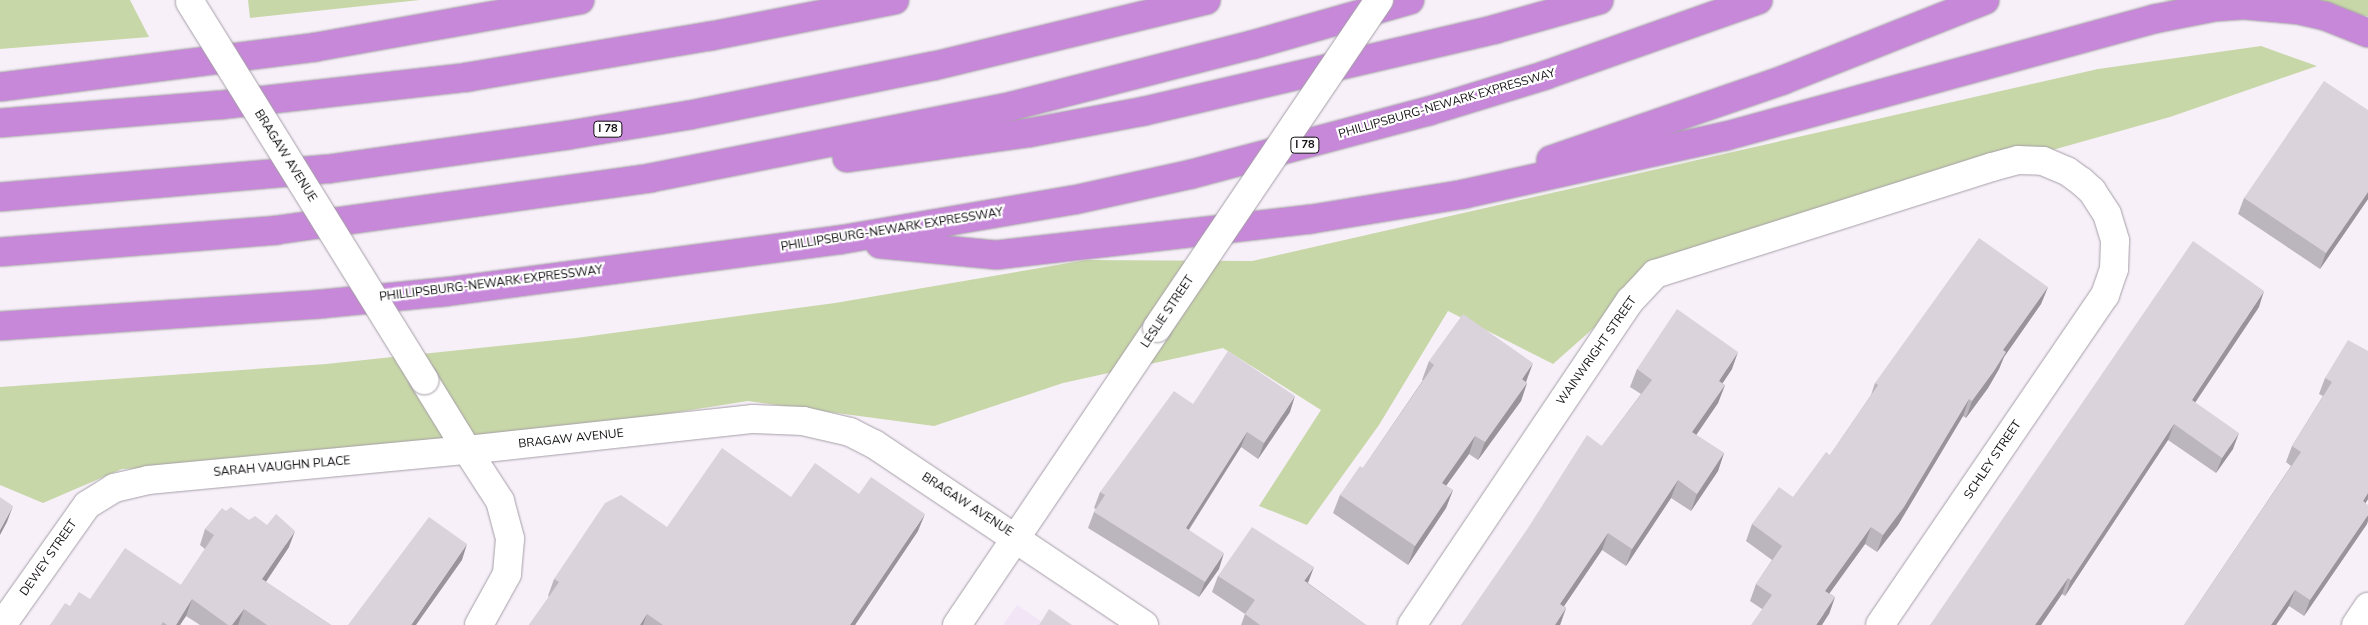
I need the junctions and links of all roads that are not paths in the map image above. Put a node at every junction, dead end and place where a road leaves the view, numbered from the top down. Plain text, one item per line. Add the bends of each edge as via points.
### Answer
1 (580, 0) edge
2 (894, 0) edge
3 (1206, 0) edge
4 (1379, 0) edge
5 (1410, 0) edge
6 (1599, 0) edge
7 (1758, 0) edge
8 (1985, 0) edge
9 (189, 1) edge
10 (2368, 33) edge
11 (0, 87) edge
12 (0, 123) edge
13 (0, 197) edge
14 (525, 198) junction
15 (1369, 211) junction
16 (839, 240) junction
17 (0, 252) edge
18 (2105, 295) joint
19 (0, 326) edge
20 (468, 450) junction
21 (100, 495) joint
22 (1015, 537) junction
23 (2368, 607) edge
24 (2, 625) edge
25 (480, 625) edge
26 (957, 625) edge
27 (1144, 625) edge
28 (1412, 625) edge
29 (1880, 625) edge
30 (2356, 625) edge

1 - 11 highway via 316,47
2 - 12 highway via 711,36 468,76 230,104
3 - 13 highway, I 78 via 934,66 699,114 328,169
4 - 22 street, LESLIE STREET, bridge
5 - 14 highway via 1252,45 1012,106 761,158
6 - 14 highway via 1442,42 1087,122 898,152
7 - 16 highway, PHILLIPSBURG-NEWARK EXPRESSWAY / I 78 via 1546,75 1316,142 1074,200
8 - 15 highway via 1783,80 1576,153 1468,186
9 - 20 street, BRAGAW AVENUE, bridge
10 - 15 highway via 2325,16 2272,6 2225,6 2185,11 1812,114 1660,152
14 - 17 highway via 277,230
15 - 16 highway via 1189,235 996,254
16 - 19 highway, PHILLIPSBURG-NEWARK EXPRESSWAY / I 78 via 444,292 281,307
18 - 28 street, WAINWRIGHT STREET via 2114,269 2115,241 2107,214 2092,191 2067,171 2043,162 2018,160 1655,274 1630,301
18 - 29 street, SCHLEY STREET
20 - 21 street, SARAH VAUGHN PLACE via 148,480
20 - 22 street, BRAGAW AVENUE via 752,419 827,424 874,444
20 - 25 street via 500,501 510,538 507,574
21 - 24 street, DEWEY STREET via 67,529
22 - 26 street, LESLIE STREET
22 - 27 street, BRAGAW AVENUE
23 - 30 street

